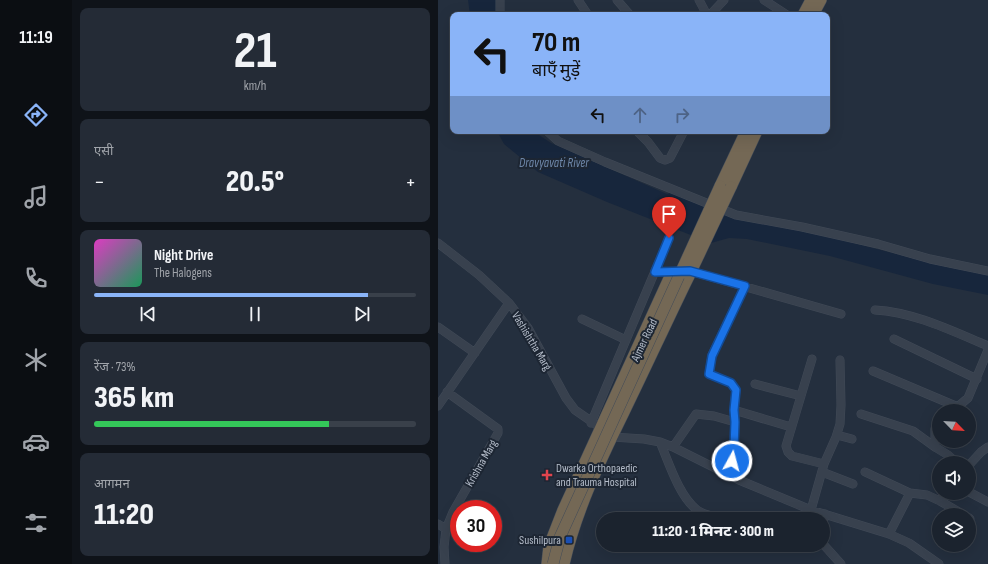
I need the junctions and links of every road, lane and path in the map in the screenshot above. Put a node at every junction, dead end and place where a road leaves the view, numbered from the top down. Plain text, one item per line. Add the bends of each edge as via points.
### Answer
1 (500, 0) edge
2 (578, 0) edge
3 (617, 0) edge
4 (699, 0) edge
5 (724, 0) edge
6 (764, 0) edge
7 (803, 0) edge
8 (811, 0) edge
9 (821, 0) edge
10 (500, 12) edge
11 (586, 12) edge
12 (627, 12) edge
13 (707, 12) edge
14 (712, 12) edge
15 (782, 12) edge
16 (797, 12) edge
17 (805, 12) edge
18 (815, 12) edge
19 (550, 134) edge
20 (640, 134) edge
21 (682, 134) edge
22 (738, 134) edge
23 (745, 134) edge
24 (756, 134) edge
25 (669, 238) dead end
26 (438, 243) edge
27 (988, 271) edge
28 (655, 272) junction
29 (745, 286) junction
30 (509, 303) junction
31 (875, 310) dead end
32 (841, 314) dead end
33 (582, 319) dead end
34 (438, 328) edge
35 (894, 339) dead end
36 (626, 340) junction
37 (988, 346) edge
38 (988, 350) edge
39 (475, 353) junction
40 (812, 359) dead end
41 (840, 360) dead end
42 (985, 368) edge
43 (873, 371) dead end
44 (977, 379) junction
45 (755, 384) dead end
46 (447, 392) junction
47 (801, 396) junction
48 (945, 404) edge
49 (961, 404) edge
50 (438, 406) edge
51 (734, 410) junction
52 (860, 414) dead end
53 (735, 422) junction
54 (596, 426) junction
55 (791, 427) junction
56 (836, 434) junction
57 (612, 437) junction
58 (852, 439) dead end
59 (660, 442) junction
60 (932, 444) edge
61 (673, 447) junction
62 (988, 447) edge
63 (938, 448) edge
64 (949, 456) edge
65 (976, 457) edge
66 (823, 468) junction
67 (865, 472) dead end
68 (729, 474) junction
69 (853, 484) dead end
70 (910, 493) junction
71 (976, 496) edge
72 (940, 501) joint
73 (988, 502) edge
74 (952, 508) edge
75 (811, 510) junction
76 (702, 512) edge
77 (818, 512) edge
78 (830, 516) edge
79 (438, 524) edge
80 (446, 529) junction
81 (889, 534) junction
82 (830, 552) edge
83 (445, 564) edge
84 (547, 564) edge
85 (553, 564) edge
86 (564, 564) edge
87 (841, 564) edge
88 (939, 564) edge

1 - 10 street
2 - 11 street
3 - 12 street
4 - 13 street
5 - 14 street
6 - 15 street
7 - 16 highway
8 - 17 highway
9 - 18 highway
19 - 27 street via 558,142 736,215 802,227
20 - 21 street via 660,158 665,160 670,158
22 - 54 highway, Ajmer Road
23 - 85 highway, bridge via 560,537
24 - 57 highway, Ajmer Road, bridge
25 - 28 street
26 - 30 street, Vashishtha Marg via 479,275
28 - 29 street via 690,271
28 - 36 street
29 - 32 street
29 - 51 street via 712,356 709,374 731,383 736,390
30 - 39 street
30 - 54 street, Vashishtha Marg via 528,328 566,398 575,410
31 - 37 street via 886,310 934,324
33 - 36 street
34 - 39 street
35 - 44 street
36 - 54 street
38 - 42 street
39 - 46 street
40 - 47 street
41 - 56 street via 840,424
42 - 44 street
43 - 48 street
44 - 49 street via 968,398
45 - 47 street
46 - 50 street
46 - 80 street, Krishna Marg via 498,428 498,433
47 - 55 street
51 - 53 street
51 - 55 street
52 - 60 street via 913,431
53 - 61 street via 696,414
53 - 68 street
54 - 84 highway, Ajmer Road via 549,546
55 - 66 street via 786,446 788,452
56 - 58 street
56 - 66 street
57 - 59 street
57 - 86 highway, Ajmer Road via 579,511
59 - 61 street
59 - 76 street via 676,481 687,498
61 - 68 street
62 - 65 street
63 - 64 street
66 - 69 street
66 - 75 street
67 - 70 street
68 - 75 street
70 - 72 street via 928,495
70 - 81 street
71 - 73 street
72 - 74 street
75 - 77 street
78 - 81 street
79 - 80 street
80 - 83 street, Krishna Marg
81 - 88 street via 909,543
82 - 87 street

